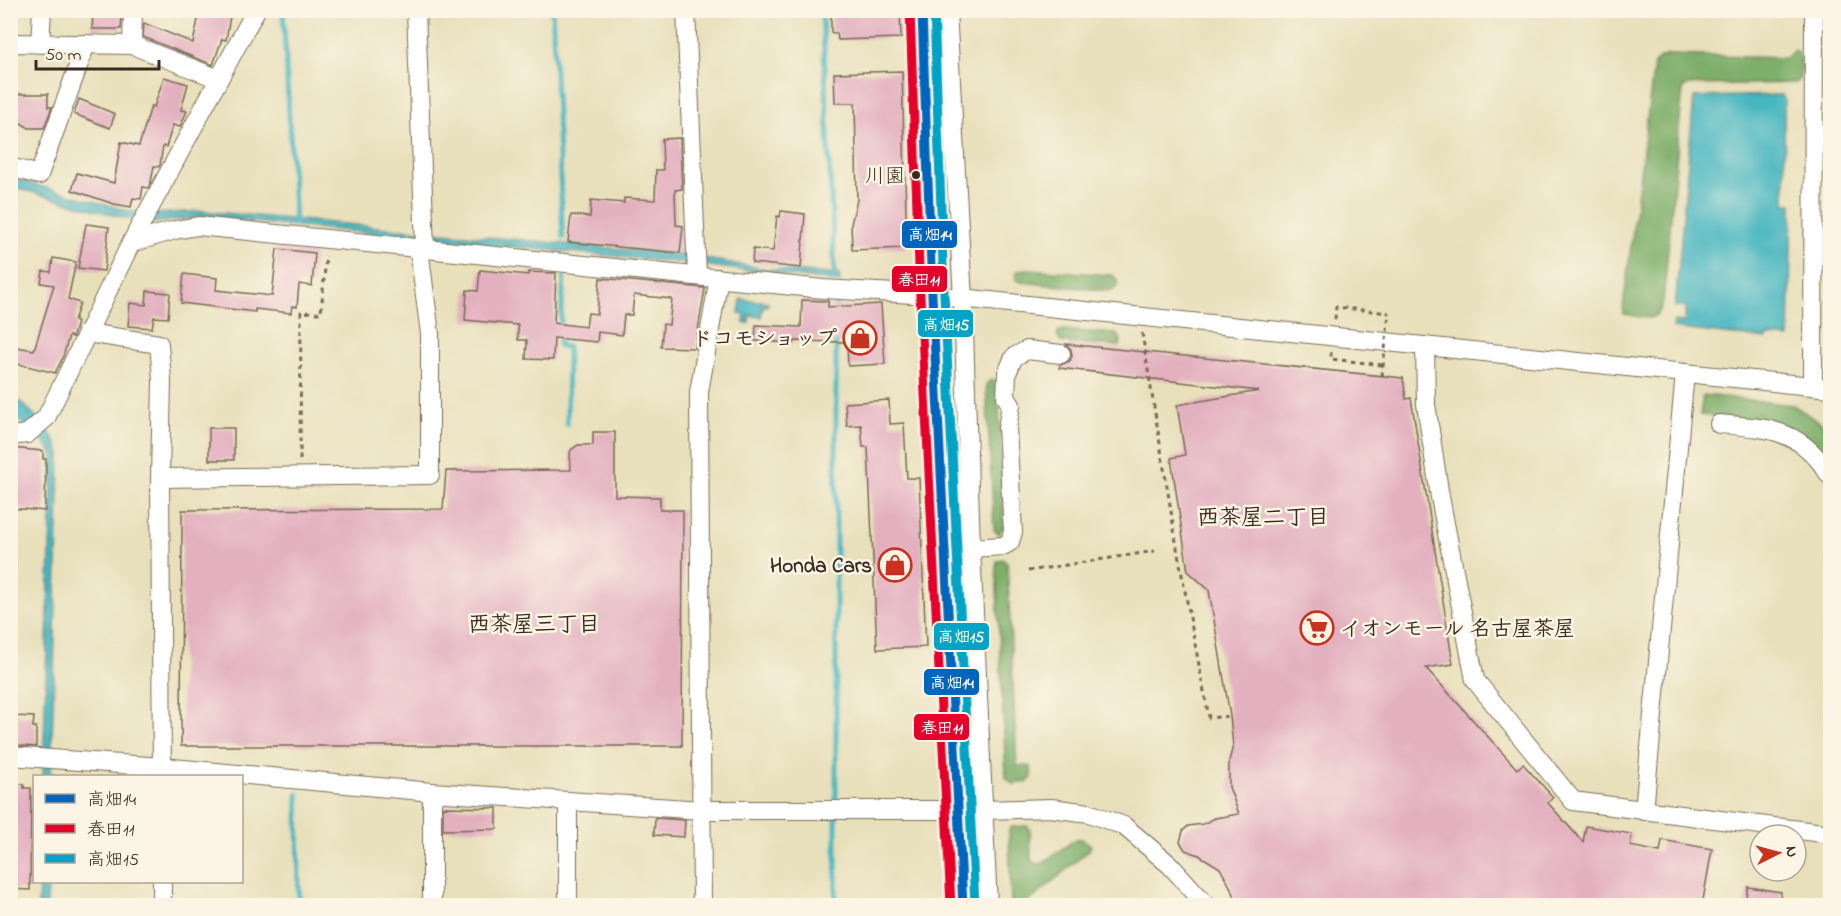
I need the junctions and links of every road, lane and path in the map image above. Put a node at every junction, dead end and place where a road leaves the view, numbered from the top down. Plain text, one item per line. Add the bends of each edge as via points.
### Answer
1 (42, 10) edge
2 (133, 10) edge
3 (256, 10) edge
4 (416, 10) edge
5 (686, 10) edge
6 (922, 10) edge
7 (947, 10) edge
8 (1814, 10) edge
9 (10, 44) edge
10 (40, 44) junction
11 (86, 44) junction
12 (132, 45) junction
13 (219, 79) junction
14 (10, 167) edge
15 (135, 236) junction
16 (328, 239) junction
17 (424, 243) junction
18 (696, 266) junction
19 (719, 278) junction
20 (932, 295) junction
21 (963, 298) junction
22 (1335, 319) dead end
23 (87, 333) junction
24 (1142, 333) dead end
25 (1425, 346) junction
26 (1331, 352) dead end
27 (1061, 354) dead end
28 (1383, 365) junction
29 (1685, 373) junction
30 (1382, 376) dead end
31 (1822, 387) edge
32 (1719, 424) dead end
33 (19, 435) edge
34 (300, 477) junction
35 (1830, 477) edge
36 (160, 478) junction
37 (971, 548) junction
38 (1155, 551) dead end
39 (1028, 571) dead end
40 (1230, 716) dead end
41 (10, 756) edge
42 (162, 772) edge
43 (202, 775) edge
44 (243, 778) edge
45 (432, 792) junction
46 (568, 802) junction
47 (702, 810) junction
48 (959, 810) junction
49 (984, 810) junction
50 (1644, 811) junction
51 (1830, 834) edge
52 (162, 883) edge
53 (162, 906) edge
54 (432, 906) edge
55 (568, 906) edge
56 (702, 906) edge
57 (963, 906) edge
58 (988, 906) edge
59 (1207, 906) edge

1 - 10 street
2 - 12 street
3 - 13 street
4 - 17 street
5 - 18 street
6 - 20 street
7 - 21 street
8 - 31 street
9 - 10 street
10 - 11 street
11 - 12 street
11 - 14 street via 39,175
12 - 13 street
13 - 15 street
15 - 16 street via 198,226
15 - 23 street
16 - 17 street
16 - 34 path via 321,313 301,312
17 - 18 street
17 - 34 street via 430,334 430,475
18 - 19 street
19 - 20 street
19 - 47 street via 699,392
20 - 21 street
20 - 48 street
21 - 25 street
21 - 37 street
22 - 28 path, bridge via 1336,307 1389,313
23 - 33 street via 46,418
23 - 36 street via 159,344
24 - 40 path via 1209,718
25 - 29 street
25 - 50 street via 1426,404 1475,680 1573,801
26 - 28 path via 1331,359
27 - 37 street via 1027,350 1014,357 1007,373 1006,397 1011,405 1007,428 1013,532 1010,542 1003,546
28 - 30 path, bridge
29 - 31 street
29 - 50 street
32 - 35 street via 1759,427 1793,437 1822,463
34 - 36 street
36 - 42 street
37 - 49 street
38 - 39 path
41 - 42 street
42 - 43 street
44 - 45 street
45 - 46 street
45 - 54 street
46 - 47 street
46 - 55 street
47 - 48 street
47 - 56 street
48 - 57 street
49 - 58 street
49 - 59 street via 1051,808 1089,813 1124,826 1170,865
50 - 51 street
52 - 53 street

